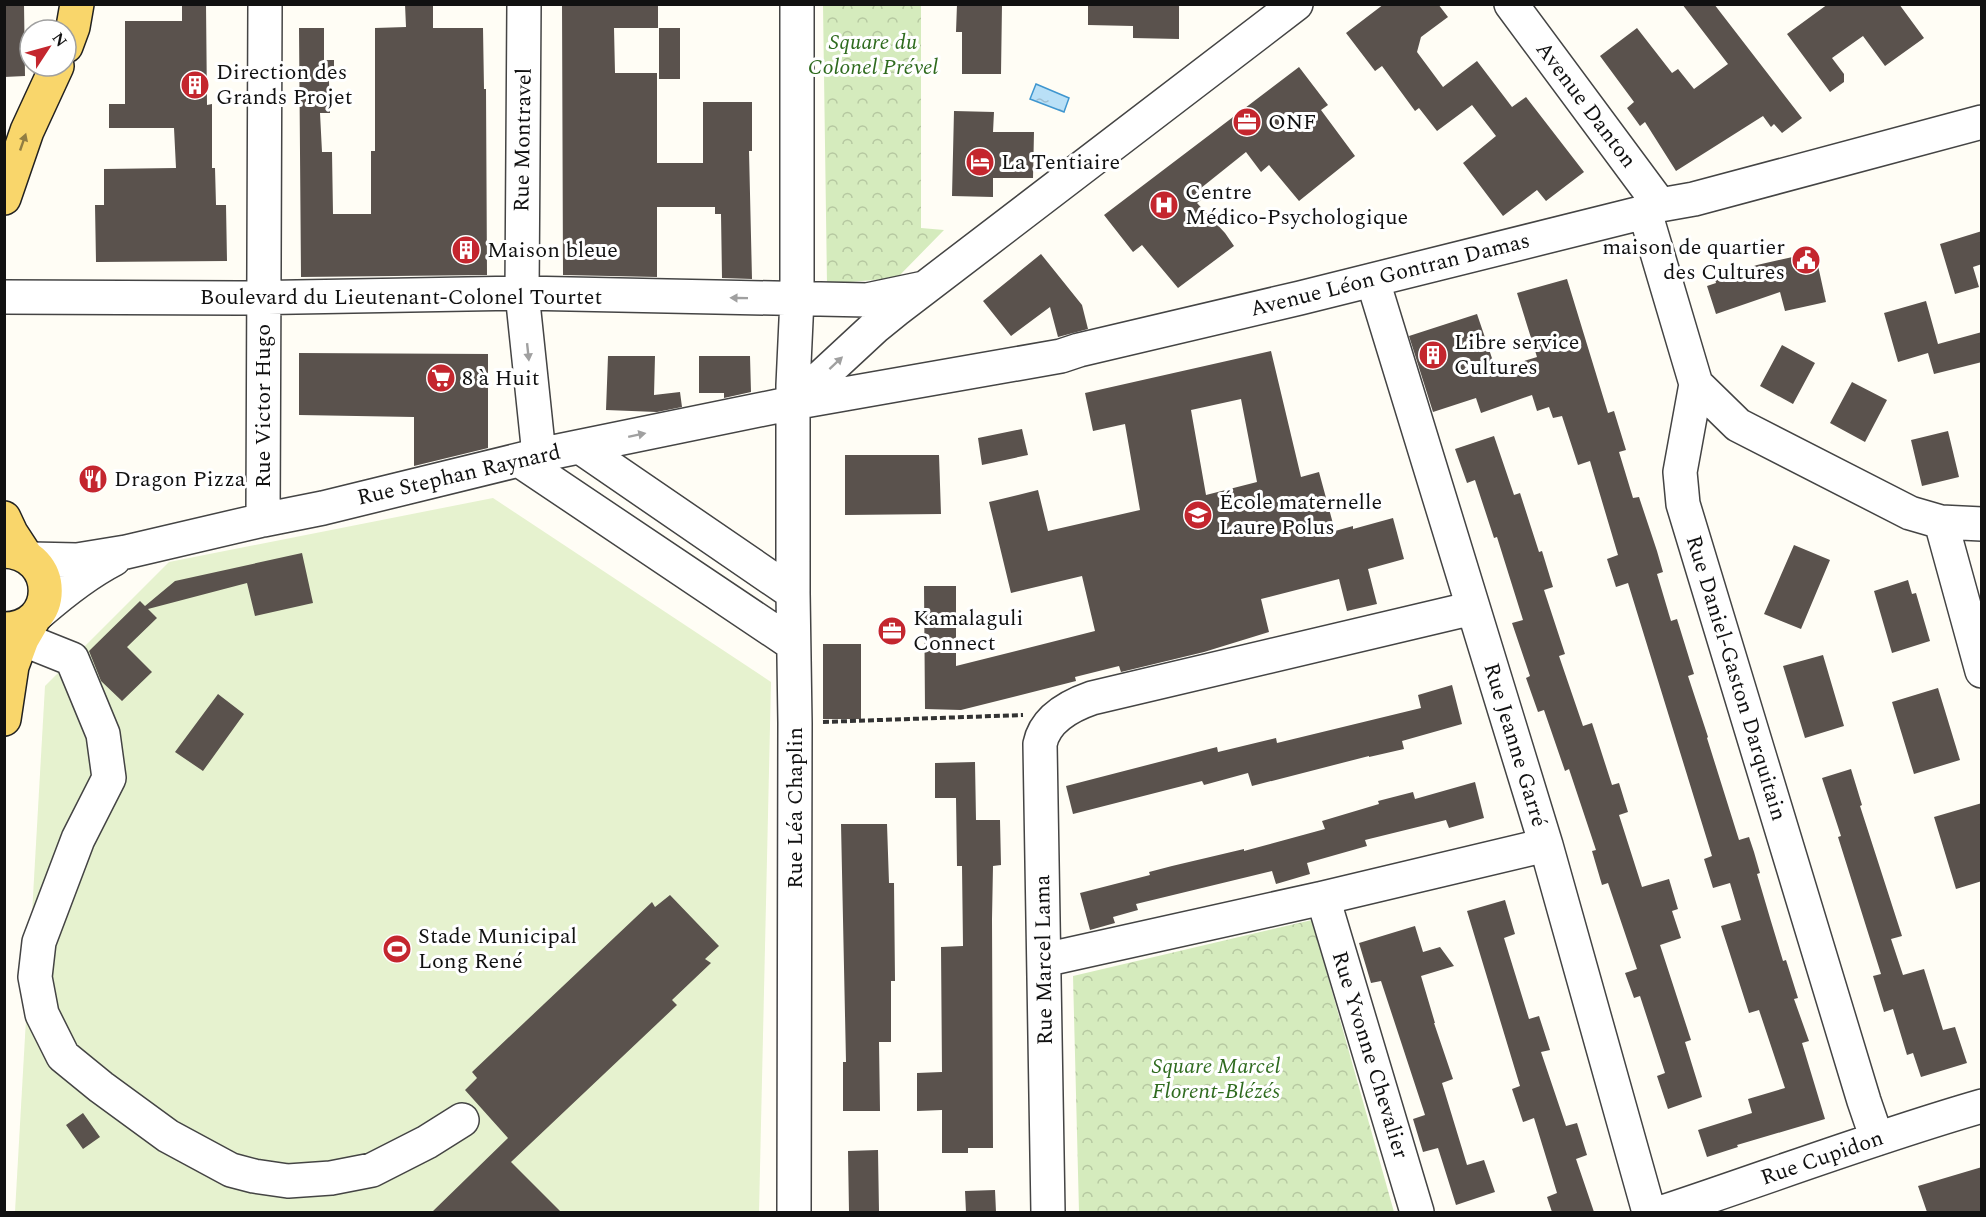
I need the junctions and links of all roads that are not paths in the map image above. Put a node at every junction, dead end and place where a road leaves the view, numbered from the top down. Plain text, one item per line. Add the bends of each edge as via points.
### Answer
1 (265, 4) edge
2 (524, 4) edge
3 (797, 4) edge
4 (1296, 4) edge
5 (1510, 4) edge
6 (51, 78) edge
7 (1982, 122) edge
8 (4, 198) edge
9 (1652, 209) junction
10 (1373, 280) junction
11 (924, 288) junction
12 (522, 293) junction
13 (4, 297) edge
14 (264, 297) junction
15 (797, 299) junction
16 (1696, 384) junction
17 (793, 403) junction
18 (580, 447) junction
19 (529, 458) junction
20 (4, 518) edge
21 (263, 520) junction
22 (1941, 522) junction
23 (1982, 524) edge
24 (126, 552) junction
25 (21, 555) edge
26 (793, 592) junction
27 (1473, 608) junction
28 (25, 625) edge
29 (793, 644) junction
30 (1982, 671) edge
31 (4, 719) edge
32 (1546, 845) junction
33 (1323, 898) junction
34 (1044, 960) junction
35 (1982, 1106) edge
36 (462, 1120) dead end
37 (1878, 1139) junction
38 (794, 1212) edge
39 (1048, 1212) edge
40 (1417, 1212) edge
41 (1649, 1212) edge
42 (1663, 1212) edge

1 - 14 street, Rue Victor Hugo
2 - 12 street, Rue Montravel
3 - 15 street, Rue Léa Chaplin
4 - 11 street
5 - 9 street, Avenue Danton
8 -> 6 main road via 27,130
7 - 9 street, Avenue Léon Gontran Damas
9 - 10 street, Avenue Léon Gontran Damas
9 - 16 street, Rue Daniel-Gaston Darquitain
10 - 17 street, Avenue Léon Gontran Damas via 1061,356
10 - 27 street, Rue Jeanne Garré
11 - 15 street, Boulevard du Lieutenant-Colonel Tourtet via 867,300
17 -> 11 street via 875,327
12 - 14 street, Boulevard du Lieutenant-Colonel Tourtet
15 -> 12 street, Boulevard du Lieutenant-Colonel Tourtet
12 -> 19 street, Rue Montravel
13 - 14 street, Boulevard du Lieutenant-Colonel Tourtet
14 - 21 street, Rue Victor Hugo
15 - 17 street, Rue Léa Chaplin
16 - 22 street via 1738,425 1910,513
16 - 37 street, Rue Daniel-Gaston Darquitain via 1680,472 1683,504
18 -> 17 street, Rue Stephan Raynard
17 - 26 street, Rue Léa Chaplin
18 - 19 street, Rue Stephan Raynard
18 - 26 street
19 - 21 street, Rue Stephan Raynard
19 - 29 street
20 - 25 main road
21 - 24 street, Rue Stephan Raynard
22 - 23 street
22 - 30 street
24 - 25 street, Rue Stephan Raynard via 77,560
24 - 28 street, Rue Stephan Raynard via 67,589
25 - 28 main road via 41,570 46,584 45,599
26 - 29 street, Rue Léa Chaplin
27 - 32 street, Rue Jeanne Garré
27 - 34 street, Rue Marcel Lama via 1109,694 1059,713 1043,732 1040,744
28 - 31 main road via 12,666
28 - 36 street via 72,659 103,734 109,778 78,839 39,942 35,977 42,1014 63,1056 168,1136 231,1170 254,1176 288,1181 372,1170
29 - 38 street, Rue Léa Chaplin
32 - 33 street
32 - 41 street, Rue Jeanne Garré
33 - 34 street
33 - 40 street, Rue Yvonne Chevalier
34 - 39 street, Rue Marcel Lama
35 - 37 street, Rue Cupidon
37 - 42 street, Rue Cupidon

